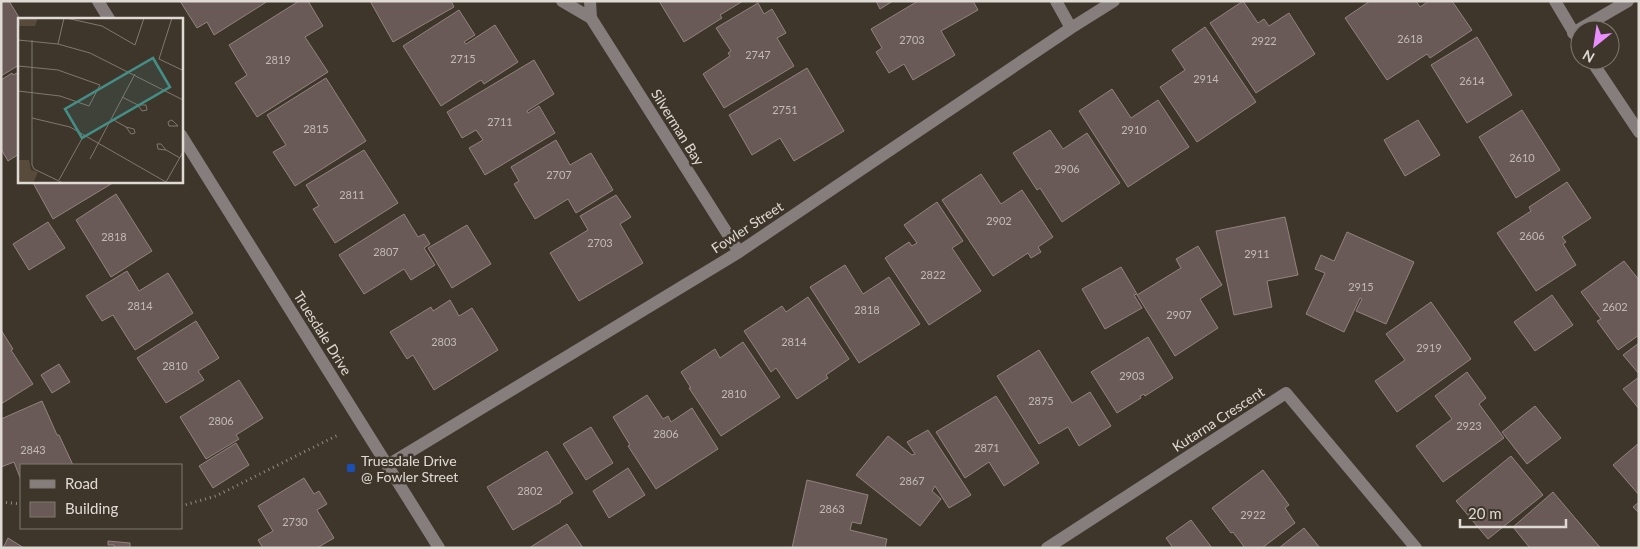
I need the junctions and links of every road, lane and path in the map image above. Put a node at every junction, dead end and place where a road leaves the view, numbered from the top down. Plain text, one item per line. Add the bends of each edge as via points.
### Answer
1 (98, 1) edge
2 (562, 1) edge
3 (590, 1) edge
4 (1056, 1) edge
5 (1114, 1) edge
6 (1555, 1) edge
7 (1628, 1) edge
8 (108, 18) edge
9 (591, 18) junction
10 (1602, 20) edge
11 (1570, 26) edge
12 (1072, 28) junction
13 (1598, 70) edge
14 (1639, 132) edge
15 (182, 137) edge
16 (739, 252) junction
17 (361, 423) junction
18 (388, 465) junction
19 (1, 502) edge
20 (20, 504) edge
21 (182, 506) edge
22 (439, 548) edge
23 (1047, 548) edge
24 (1416, 548) edge

1 - 8 street
2 - 9 street, Silverman Bay
3 - 9 street, Silverman Bay
4 - 12 street
5 - 12 street, Fowler Street
6 - 11 street
7 - 10 street
9 - 16 street, Silverman Bay
12 - 16 street, Fowler Street
13 - 14 street
15 - 17 street, Truesdale Drive
16 - 18 street, Fowler Street
17 - 18 street, Truesdale Drive
17 - 21 path via 216,496
18 - 22 street, Truesdale Drive
19 - 20 path
23 - 24 street, Kutarna Crescent via 1286,393

